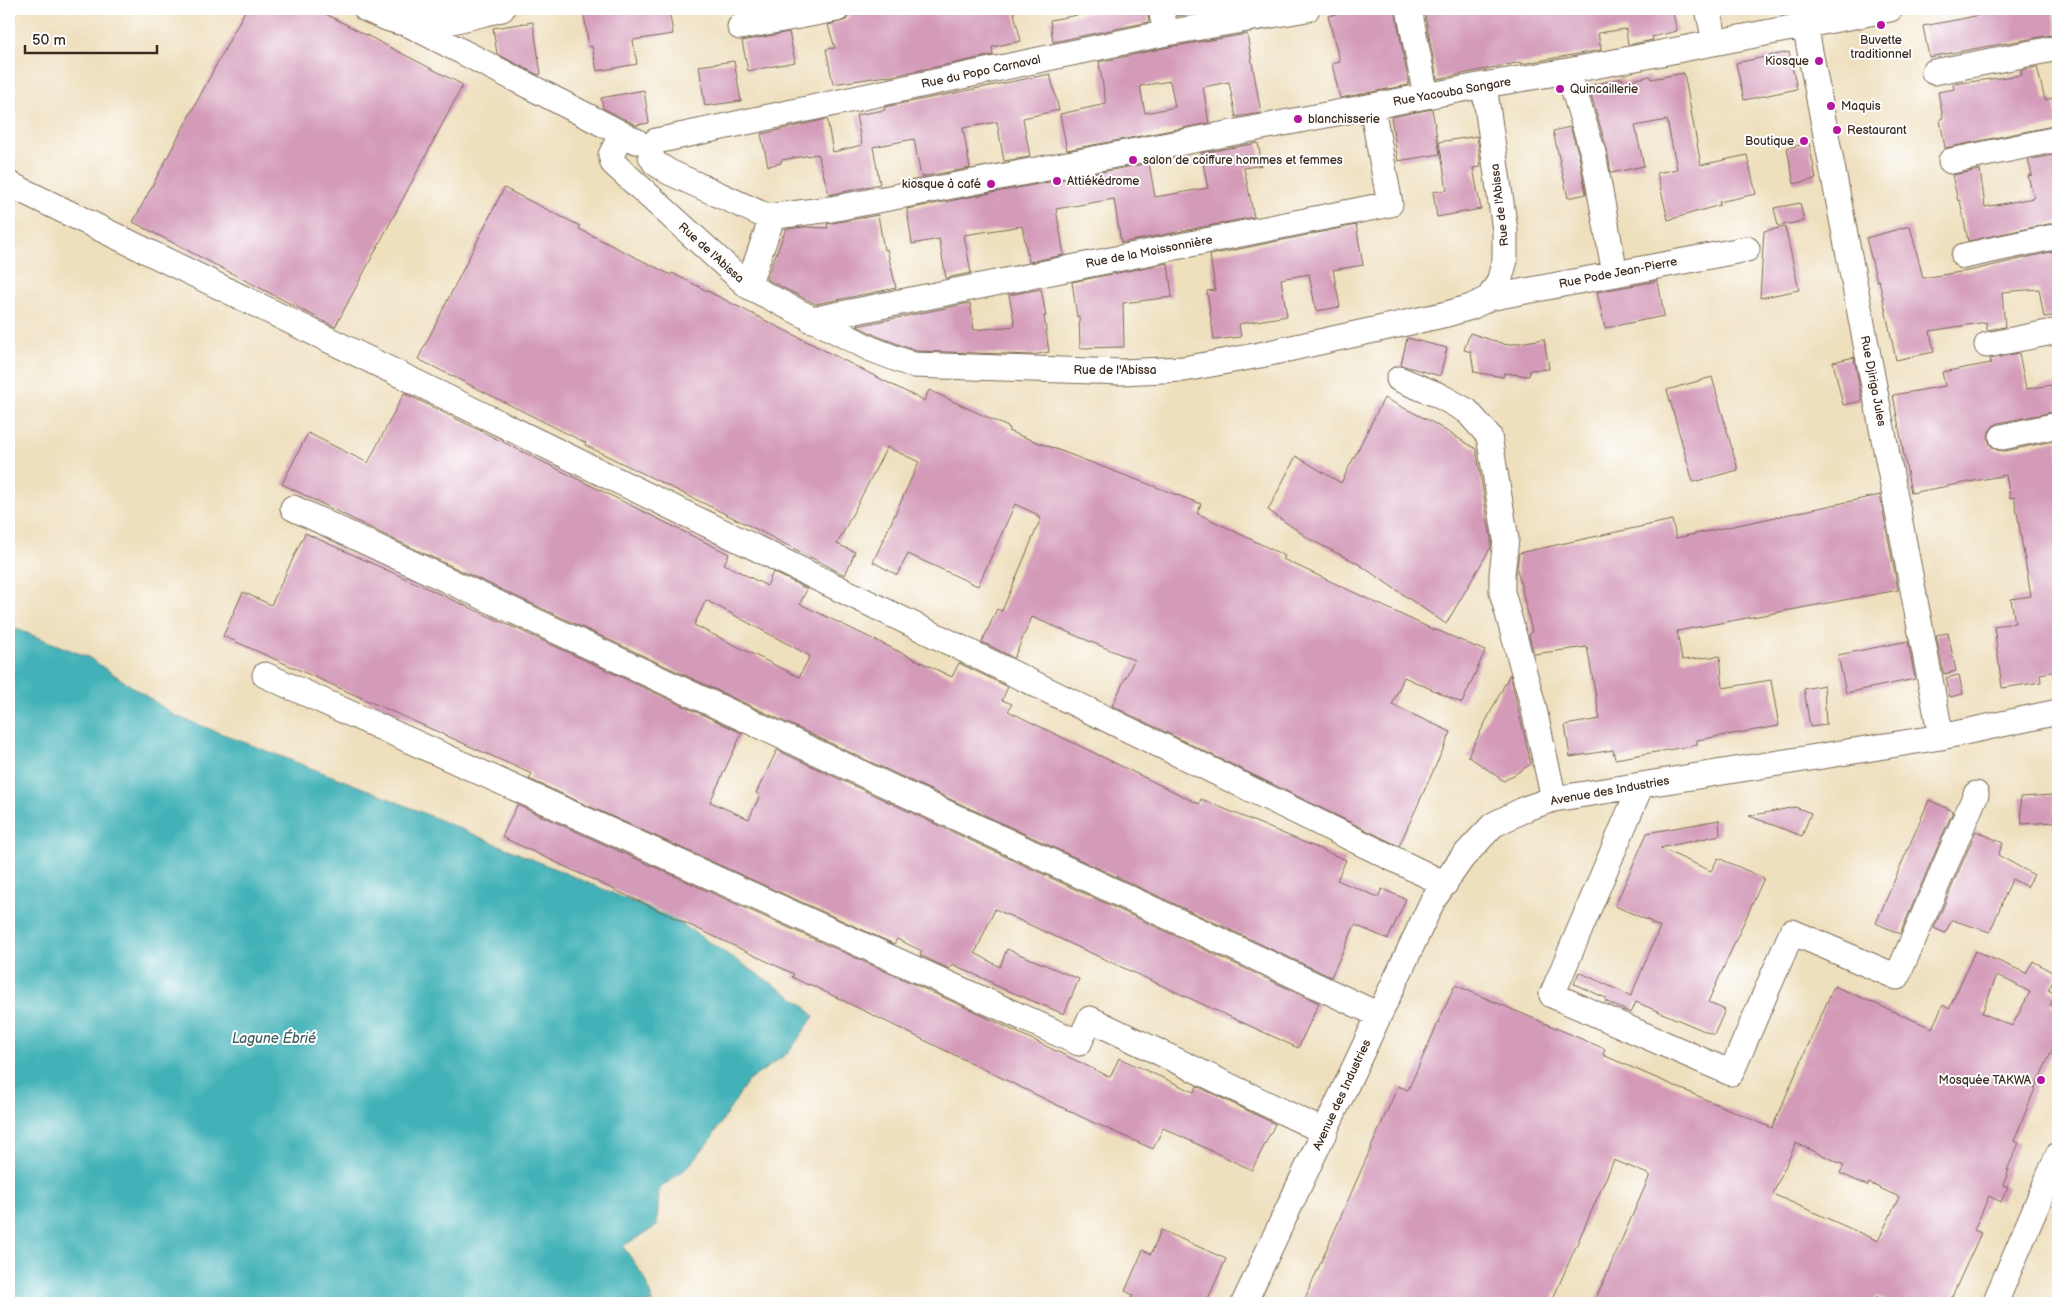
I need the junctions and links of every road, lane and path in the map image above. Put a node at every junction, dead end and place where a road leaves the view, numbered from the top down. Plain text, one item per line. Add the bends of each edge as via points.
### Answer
1 (366, 9) edge
2 (502, 9) edge
3 (837, 9) edge
4 (1161, 9) edge
5 (1306, 9) edge
6 (1409, 9) edge
7 (1708, 9) edge
8 (1882, 9) edge
9 (460, 15) edge
10 (408, 24) junction
11 (1805, 25) junction
12 (740, 27) dead end
13 (1166, 33) junction
14 (1715, 42) junction
15 (2058, 48) edge
16 (1568, 71) junction
17 (1934, 72) dead end
18 (1484, 86) junction
19 (1426, 96) junction
20 (1372, 106) junction
21 (622, 134) junction
22 (2058, 140) edge
23 (654, 145) junction
24 (1951, 161) dead end
25 (9, 184) edge
26 (775, 217) junction
27 (2058, 236) edge
28 (1747, 249) dead end
29 (1964, 256) dead end
30 (1615, 274) junction
31 (748, 286) junction
32 (1489, 298) junction
33 (812, 320) junction
34 (2058, 331) edge
35 (1988, 345) dead end
36 (1399, 379) dead end
37 (2058, 425) edge
38 (2002, 437) dead end
39 (293, 508) dead end
40 (265, 675) dead end
41 (2058, 712) edge
42 (1941, 737) junction
43 (1641, 785) junction
44 (1976, 794) dead end
45 (1554, 799) junction
46 (1444, 884) junction
47 (1379, 1016) junction
48 (1325, 1132) junction
49 (2058, 1155) edge
50 (1244, 1303) edge
51 (1996, 1303) edge

1 - 10 street
2 - 9 street
3 - 12 street
4 - 13 street
5 - 13 street, Rue du Popo Carnaval
6 - 19 street
7 - 14 street
8 - 11 street, Rue Yacouba Sangare
9 - 10 street via 436,23
10 - 21 street
11 - 14 street, Rue Yacouba Sangare
11 - 42 street, Rue Djiriga Jules
13 - 23 street, Rue du Popo Carnaval
14 - 16 street, Rue Yacouba Sangare
15 - 17 street
16 - 18 street, Rue Yacouba Sangare
16 - 30 street via 1593,153
18 - 19 street, Rue Yacouba Sangare
18 - 32 street, Rue de l'Abissa via 1505,230 1506,260 1499,282
19 - 20 street, Rue Yacouba Sangare
20 - 26 street, Rue Yacouba Sangare
20 - 33 street, Rue de la Moissonnière via 1390,204
21 - 23 street
21 - 31 street, Rue de l'Abissa via 611,155 613,163
22 - 24 street
23 - 26 street via 651,156 655,163 669,172 728,200
25 - 46 street
26 - 31 street
27 - 29 street
28 - 30 street, Rue Pode Jean-Pierre
30 - 32 street, Rue Pode Jean-Pierre
31 - 33 street, Rue de l'Abissa
32 - 33 street, Rue de l'Abissa via 1447,314 1260,355 1184,369 1122,372 913,365
34 - 35 street
36 - 45 street via 1467,411 1489,436 1506,539 1502,592 1533,705
37 - 38 street
39 - 47 street
40 - 48 street via 1079,1043 1090,1020
41 - 42 street, Avenue des Industries
42 - 43 street, Avenue des Industries
43 - 44 street via 1552,995 1731,1073 1792,932 1897,977
43 - 45 street, Avenue des Industries
45 - 46 street, Avenue des Industries via 1493,825 1462,858
46 - 47 street, Avenue des Industries via 1433,900
47 - 48 street, Avenue des Industries
48 - 50 street, Avenue des Industries
49 - 51 street

